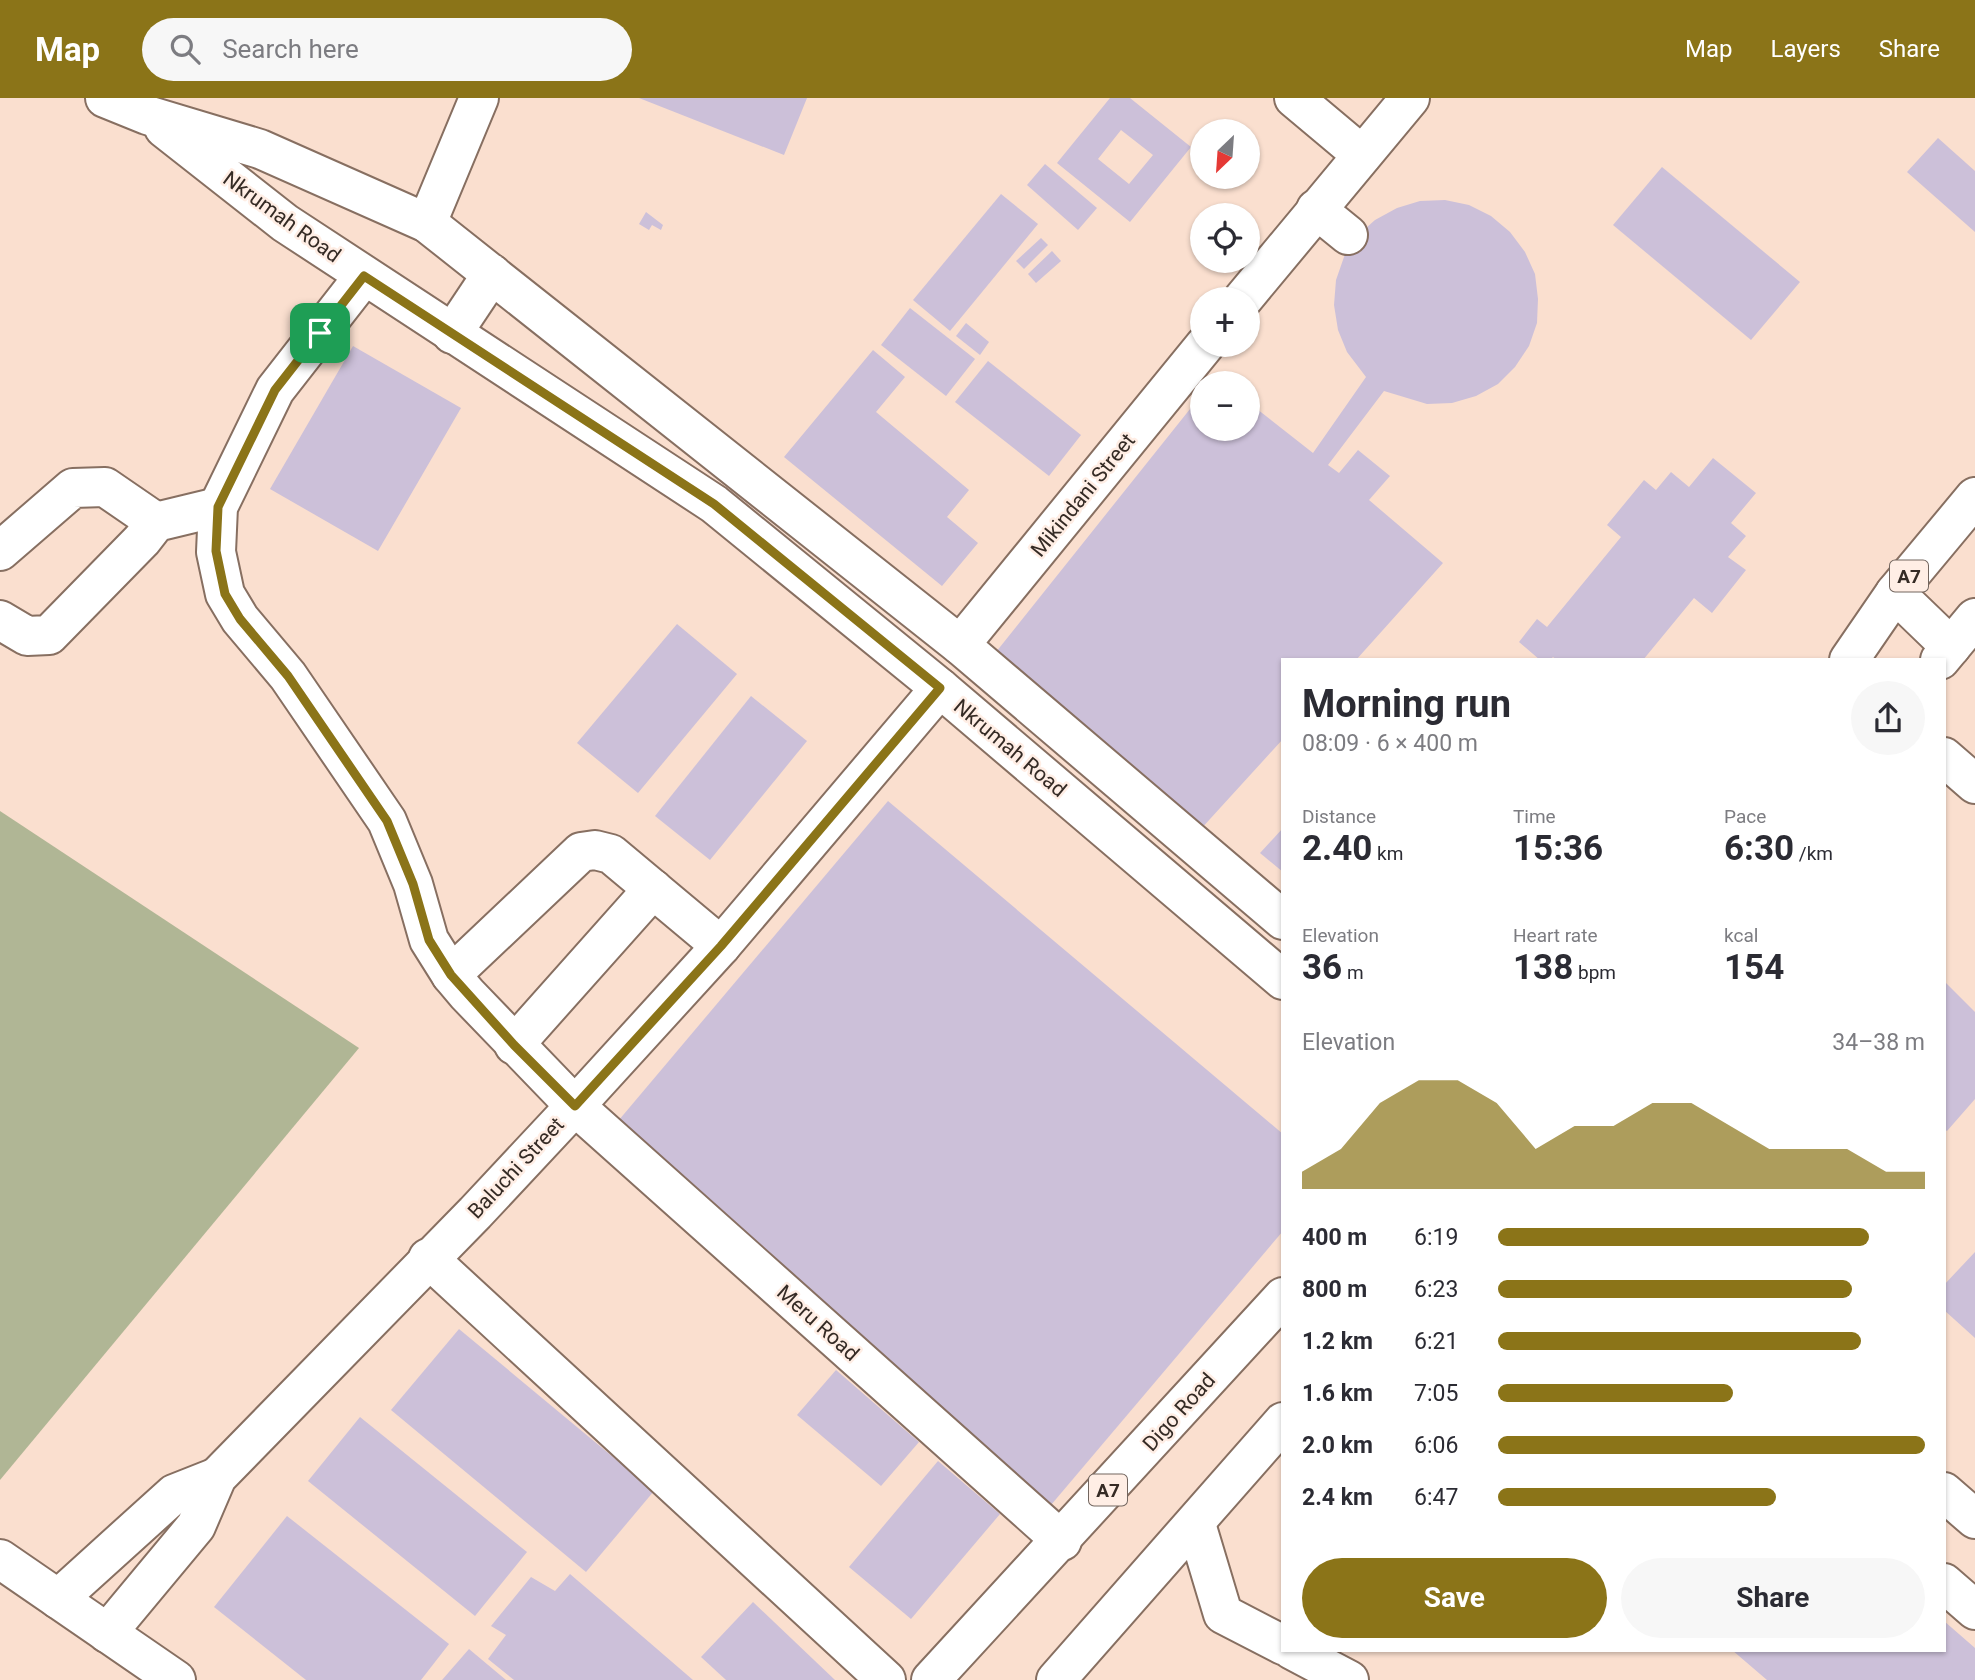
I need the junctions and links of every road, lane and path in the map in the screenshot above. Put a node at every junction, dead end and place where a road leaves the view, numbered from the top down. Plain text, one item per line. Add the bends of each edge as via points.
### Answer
1 (105, 98) edge
2 (479, 98) edge
3 (1294, 98) edge
4 (1410, 98) edge
5 (147, 114) junction
6 (1362, 155) junction
7 (1317, 209) junction
8 (427, 223) junction
9 (1348, 235) dead end
10 (492, 274) junction
11 (364, 276) junction
12 (1253, 287) edge
13 (452, 334) junction
14 (1195, 357) edge
15 (1975, 497) edge
16 (218, 507) junction
17 (156, 522) junction
18 (0, 551) edge
19 (1895, 593) junction
20 (1975, 618) edge
21 (0, 620) edge
22 (960, 645) junction
23 (1945, 653) edge
24 (1850, 658) edge
25 (940, 688) junction
26 (1946, 759) edge
27 (1975, 784) edge
28 (653, 889) junction
29 (1281, 918) edge
30 (721, 946) junction
31 (451, 975) junction
32 (1281, 978) edge
33 (514, 1045) junction
34 (575, 1106) junction
35 (428, 1258) junction
36 (1281, 1299) edge
37 (1281, 1424) edge
38 (217, 1477) junction
39 (1946, 1494) edge
40 (1975, 1519) edge
41 (1196, 1524) junction
42 (1062, 1541) junction
43 (0, 1559) edge
44 (1946, 1585) edge
45 (58, 1599) junction
46 (1975, 1610) edge
47 (107, 1633) junction
48 (1281, 1644) edge
49 (1296, 1652) edge
50 (176, 1680) edge
51 (886, 1680) edge
52 (931, 1680) edge
53 (1056, 1680) edge
54 (1349, 1680) edge

1 - 5 main road, Nkrumah Road
2 - 8 main road
3 - 6 main road
4 - 6 main road
5 - 8 main road, Nkrumah Road via 260,149
5 - 11 main road, Nkrumah Road via 285,223
6 - 7 main road
7 - 9 main road
7 - 12 main road
8 - 10 main road, Nkrumah Road
10 - 13 main road
10 - 22 main road, Nkrumah Road
11 - 13 main road, Nkrumah Road
11 - 16 main road via 275,390
13 - 25 main road, Nkrumah Road via 714,504
14 - 22 main road, Mikindani Street
15 - 19 main road, A7
16 - 17 main road
16 - 31 main road, Meru Road via 216,551 225,594 288,676 387,821 413,884 429,940
17 - 18 main road via 105,486 74,488
17 - 21 main road via 49,635 27,636
19 - 23 main road
19 - 24 main road, A7
20 - 23 main road
22 - 29 main road, Nkrumah Road
25 - 30 main road, Baluchi Street
25 - 32 main road, Nkrumah Road
26 - 27 main road
28 - 30 main road
28 - 31 main road via 611,854 580,852
28 - 33 main road
30 - 34 main road, Baluchi Street
31 - 33 main road, Meru Road
33 - 34 main road, Meru Road
34 - 35 main road, Baluchi Street
34 - 42 main road, Meru Road
35 - 38 main road, Baluchi Street
35 - 51 main road
36 - 42 main road, Digo Road / A7
37 - 41 main road
38 - 45 main road, Baluchi Street via 174,1494
38 - 47 main road, Baluchi Street via 196,1526
39 - 40 main road
41 - 48 main road via 1223,1614
41 - 53 main road
42 - 52 main road, Digo Road / A7
43 - 45 main road
44 - 46 main road
45 - 47 main road
47 - 50 main road
49 - 54 main road

